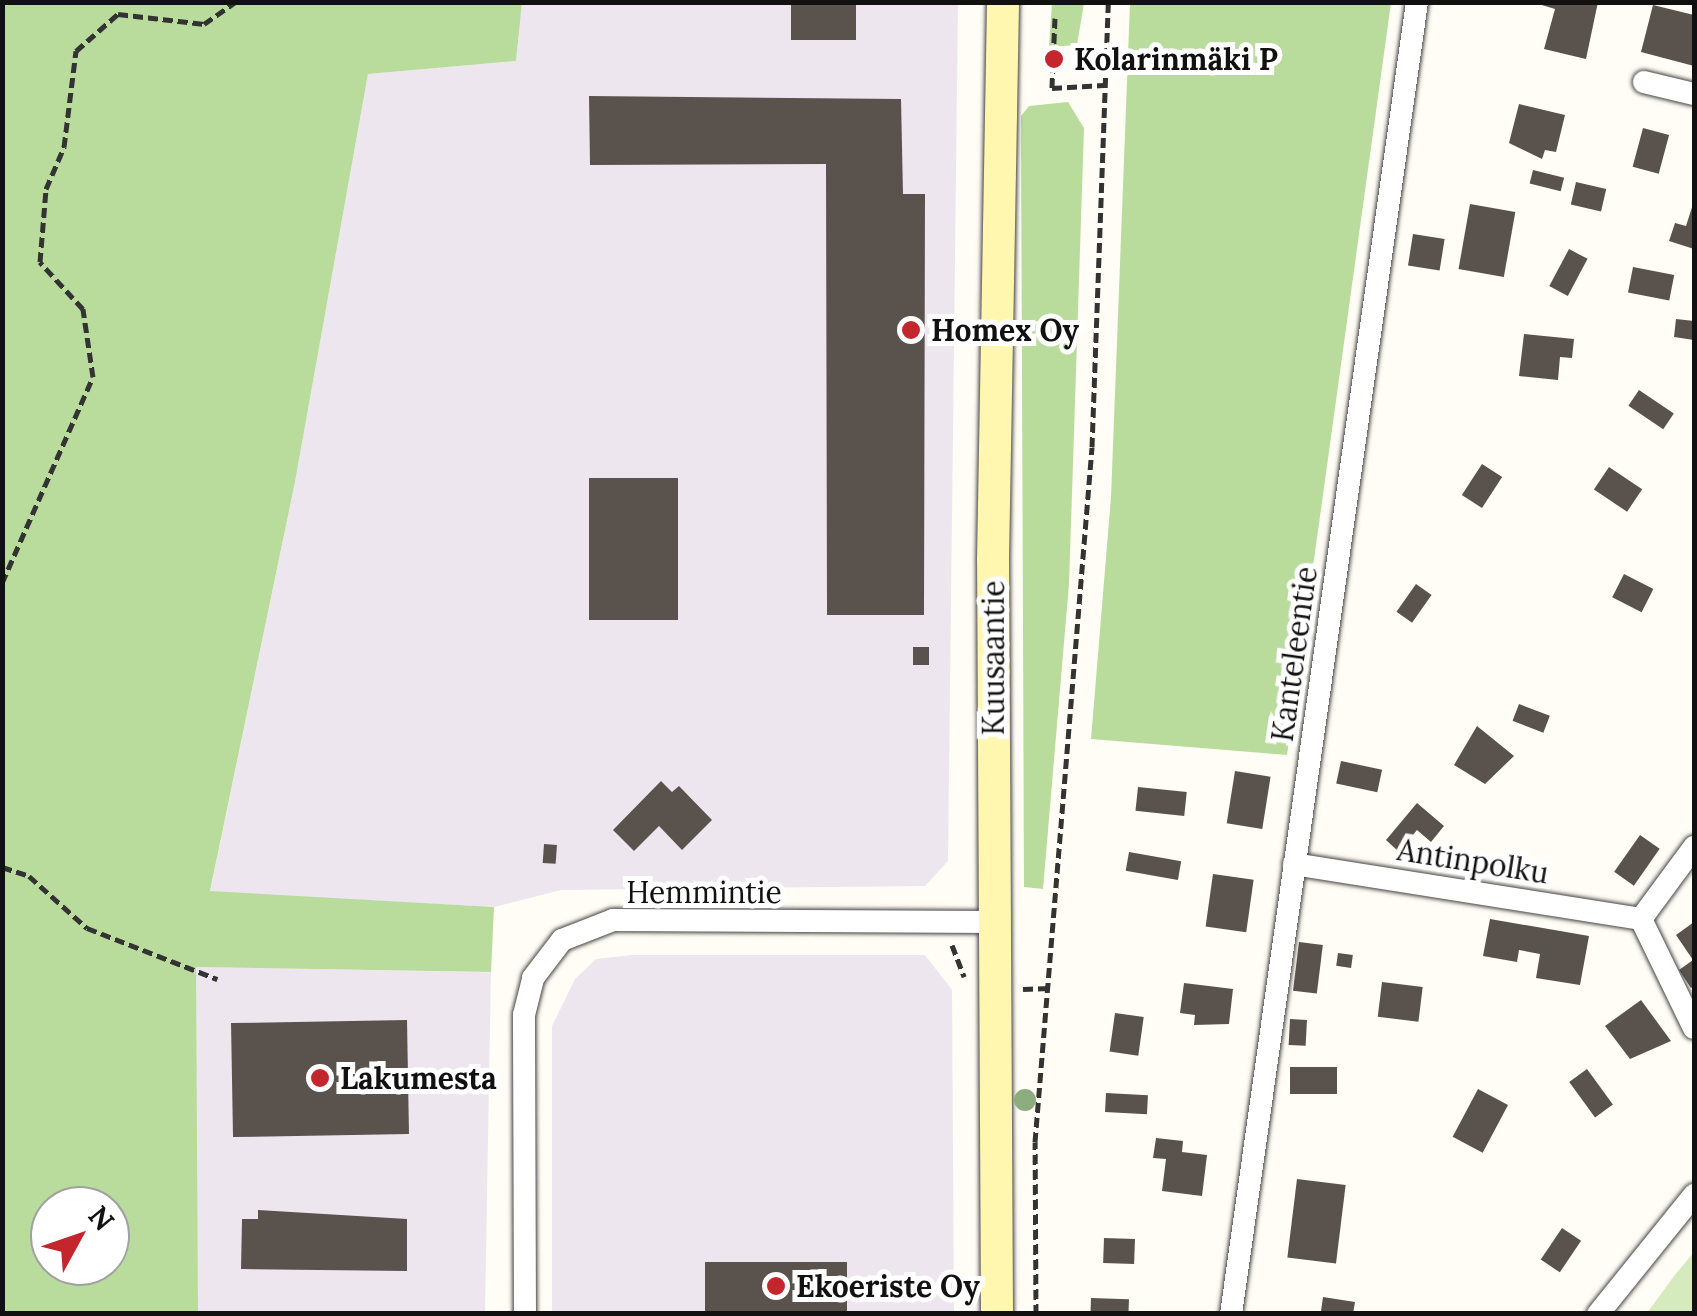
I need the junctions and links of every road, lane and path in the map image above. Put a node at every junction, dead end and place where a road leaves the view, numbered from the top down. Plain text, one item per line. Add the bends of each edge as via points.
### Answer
1 (235, 2) edge
2 (1004, 2) edge
3 (1108, 2) edge
4 (1417, 2) edge
5 (1055, 18) dead end
6 (1644, 82) dead end
7 (1104, 84) junction
8 (1694, 94) edge
9 (2, 583) edge
10 (1694, 847) edge
11 (1294, 864) junction
12 (2, 867) edge
13 (1642, 920) junction
14 (994, 922) junction
15 (943, 924) junction
16 (217, 979) dead end
17 (1050, 988) junction
18 (968, 989) dead end
19 (1021, 989) dead end
20 (1694, 1028) edge
21 (1694, 1195) edge
22 (525, 1314) edge
23 (997, 1314) edge
24 (1036, 1314) edge
25 (1231, 1314) edge
26 (1598, 1314) edge

1 - 9 path via 204,24 118,14 76,51 64,147 46,189 40,262 83,309 93,377
2 - 14 main road, Kuusaantie
3 - 7 path
4 - 11 street, Kanteleentie
5 - 7 path via 1052,88
6 - 8 street
7 - 17 path via 1092,447
10 - 13 street
11 - 13 street, Antinpolku
11 - 25 street, Kanteleentie
12 - 16 path via 29,876 88,928
13 - 20 street
14 - 15 street, Hemmintie
14 - 23 main road, Kuusaantie
15 - 18 path
15 - 22 street, Hemmintie via 613,920 562,940 533,978 524,1015
17 - 19 path
17 - 24 path via 1035,1142
21 - 26 street

